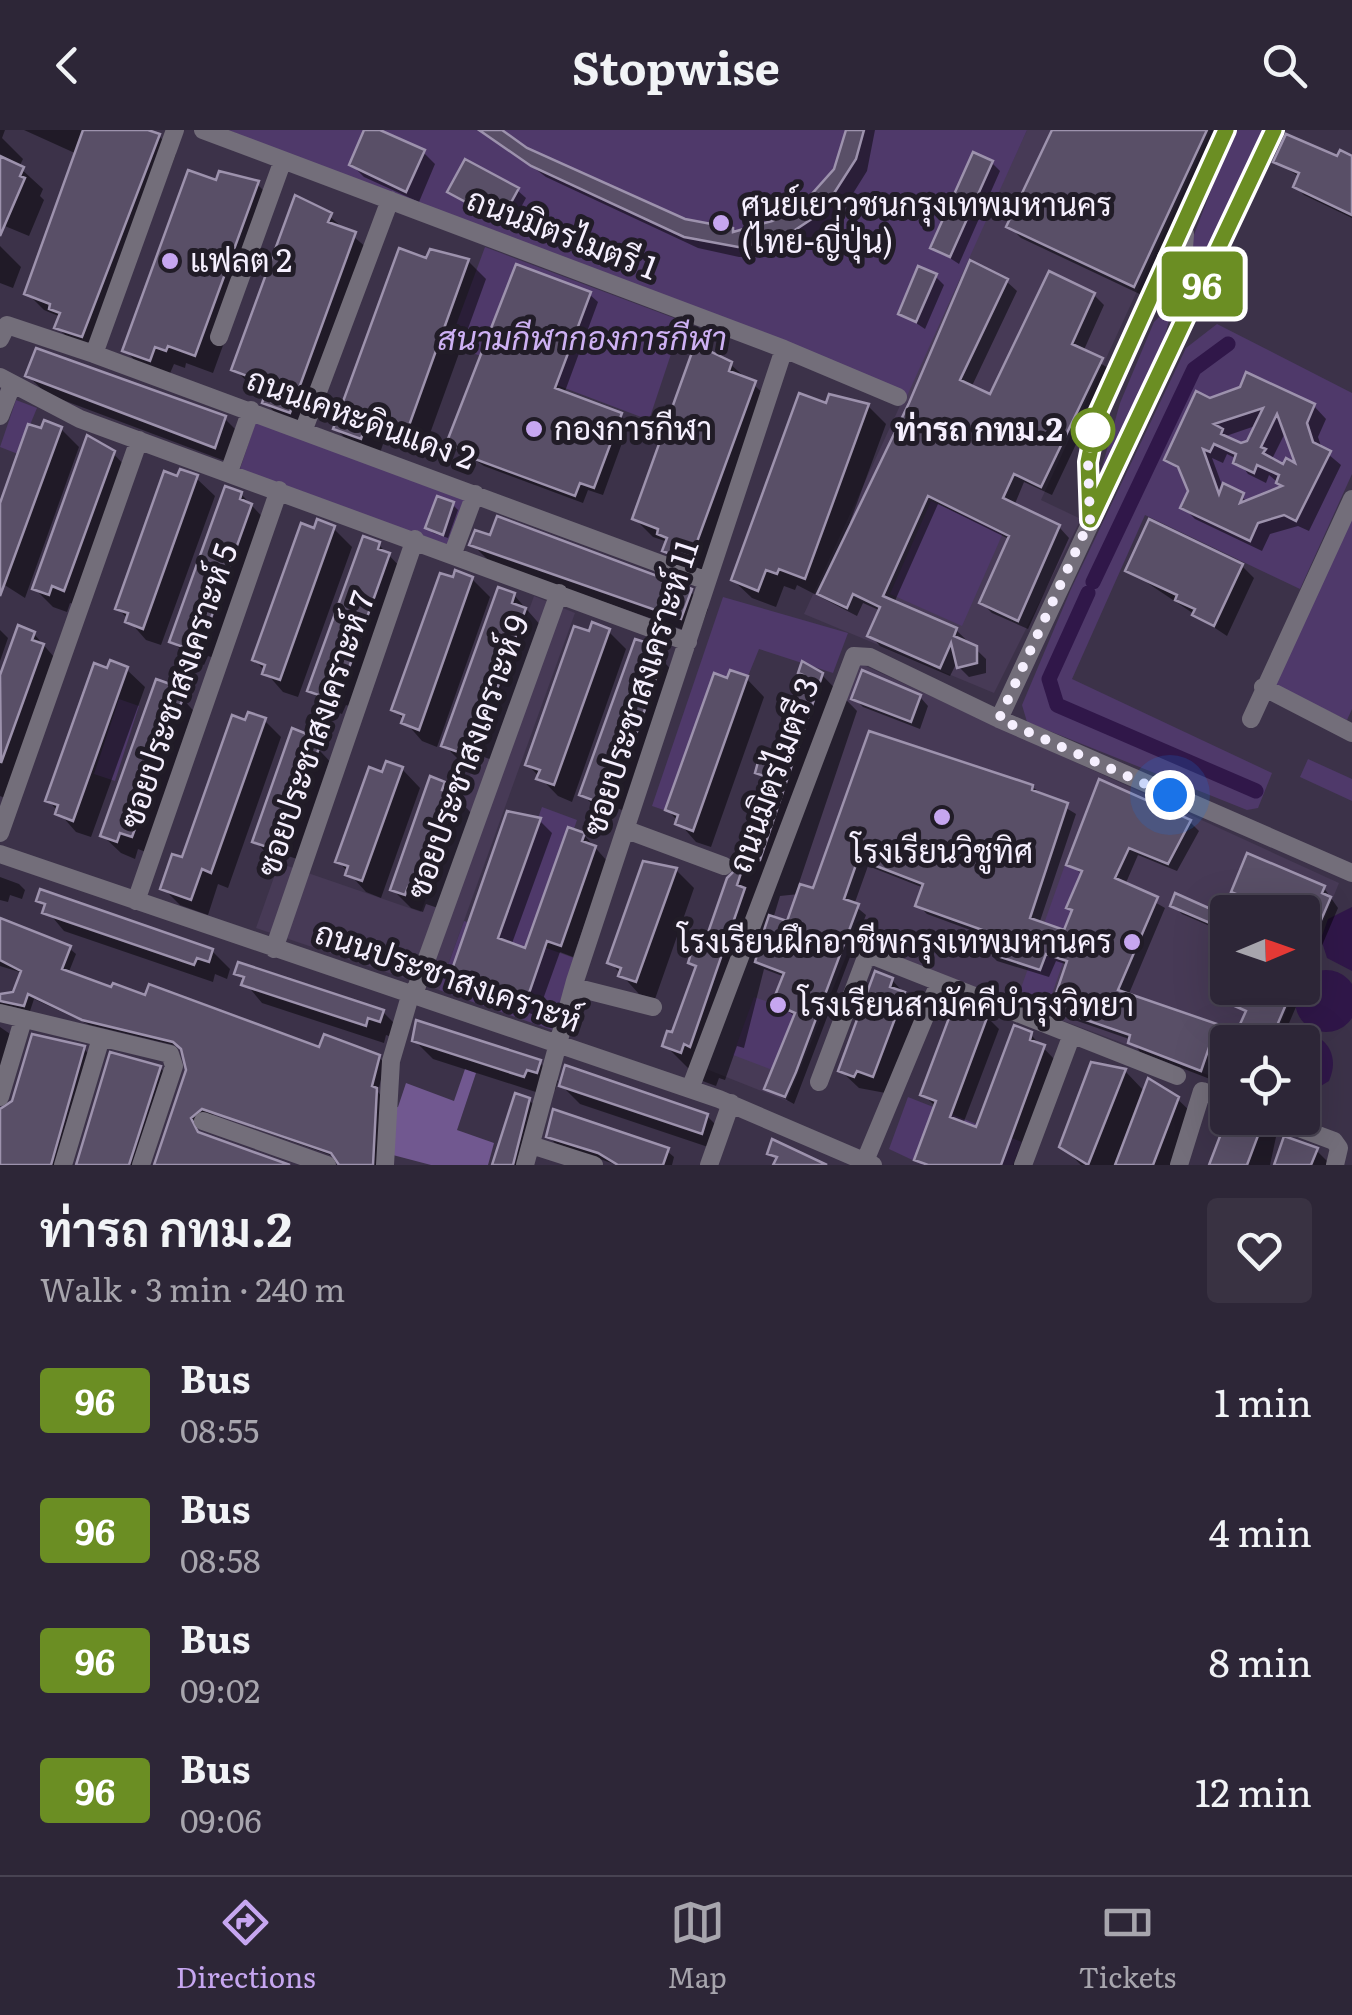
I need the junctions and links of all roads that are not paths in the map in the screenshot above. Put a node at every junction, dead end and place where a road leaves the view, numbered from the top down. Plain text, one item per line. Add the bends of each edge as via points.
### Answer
1 (175, 130) edge
2 (203, 130) edge
3 (1226, 130) edge
4 (1274, 130) edge
5 (282, 160) junction
6 (390, 200) junction
7 (1192, 205) junction
8 (1200, 288) junction
9 (1152, 292) junction
10 (1191, 308) junction
11 (219, 337) dead end
12 (0, 339) edge
13 (784, 349) junction
14 (94, 354) junction
15 (6, 381) edge
16 (898, 397) dead end
17 (251, 410) junction
18 (0, 416) edge
19 (304, 429) junction
20 (139, 440) junction
21 (230, 472) junction
22 (278, 490) junction
23 (475, 494) junction
24 (1352, 499) edge
25 (1090, 520) junction
26 (415, 539) junction
27 (454, 553) junction
28 (708, 581) junction
29 (559, 593) junction
30 (688, 642) junction
31 (1264, 688) junction
32 (999, 719) junction
33 (1251, 719) dead end
34 (1352, 733) edge
35 (627, 830) junction
36 (0, 833) edge
37 (0, 854) edge
38 (724, 866) dead end
39 (1351, 870) edge
40 (136, 902) junction
41 (274, 949) junction
42 (939, 983) junction
43 (574, 987) junction
44 (412, 997) junction
45 (653, 1007) dead end
46 (0, 1014) edge
47 (24, 1020) junction
48 (1072, 1037) junction
49 (101, 1038) junction
50 (560, 1048) junction
51 (1177, 1076) dead end
52 (819, 1082) dead end
53 (690, 1089) junction
54 (1210, 1094) edge
55 (0, 1097) edge
56 (731, 1103) junction
57 (203, 1121) dead end
58 (1318, 1135) edge
59 (531, 1145) junction
60 (869, 1163) edge
61 (63, 1165) edge
62 (142, 1165) edge
63 (327, 1165) edge
64 (385, 1165) edge
65 (525, 1165) edge
66 (594, 1165) edge
67 (709, 1165) edge
68 (1023, 1165) edge
69 (1179, 1165) edge
70 (1335, 1165) edge

1 - 14 street
2 - 5 street, ถนนมิตรไมตรี 1
3 - 7 street
4 - 8 street
5 - 6 street, ถนนมิตรไมตรี 1
5 - 11 street
6 - 13 street, ถนนมิตรไมตรี 1
6 - 19 street
7 - 8 street via 1180,253 1182,277
7 - 9 street
8 - 10 street
9 - 10 street
9 - 25 street via 1090,438
10 - 25 street
12 - 14 street, ถนนเคหะดินแดง 2 via 7,325
13 - 16 street, ถนนมิตรไมตรี 1
13 - 28 street, ซอยประชาสงเคราะห์ 11
14 - 17 street, ถนนเคหะดินแดง 2
15 - 18 street
15 - 20 street
17 - 19 street, ถนนเคหะดินแดง 2
17 - 21 street
19 - 23 street, ถนนเคหะดินแดง 2
20 - 21 street
20 - 36 street
21 - 22 street
22 - 26 street
22 - 40 street, ซอยประชาสงเคราะห์ 5
23 - 27 street
23 - 28 street, ถนนเคหะดินแดง 2
24 - 31 street
25 - 32 street
26 - 27 street
26 - 41 street, ซอยประชาสงเคราะห์ 7
27 - 29 street
28 - 30 street, ซอยประชาสงเคราะห์ 11
29 - 30 street
29 - 44 street, ซอยประชาสงเคราะห์ 9
30 - 35 street, ซอยประชาสงเคราะห์ 11
31 - 33 street
31 - 34 street
32 - 39 street, ถนนมิตรไมตรี 3
32 - 53 street, ถนนมิตรไมตรี 3 via 870,658 850,660
35 - 38 street
35 - 43 street, ซอยประชาสงเคราะห์ 11
37 - 40 street, ถนนประชาสงเคราะห์
40 - 41 street, ถนนประชาสงเคราะห์
41 - 44 street, ถนนประชาสงเคราะห์
42 - 48 street
42 - 52 street via 868,957
42 - 60 street
43 - 45 street
43 - 50 street, ซอยประชาสงเคราะห์ 11
44 - 50 street, ถนนประชาสงเคราะห์
44 - 64 street, ซอยประชาสงเคราะห์ 9 via 391,1061
46 - 47 street
47 - 49 street
47 - 55 street
48 - 51 street
48 - 68 street
49 - 61 street
49 - 62 street via 174,1059
50 - 53 street, ถนนประชาสงเคราะห์
50 - 59 street, ซอยประชาสงเคราะห์ 11
53 - 56 street, ถนนประชาสงเคราะห์
54 - 69 street via 1202,1091
56 - 60 street, ถนนประชาสงเคราะห์
56 - 67 street
57 - 63 street
58 - 70 street via 1339,1148
59 - 65 street, ซอยประชาสงเคราะห์ 11
59 - 66 street

